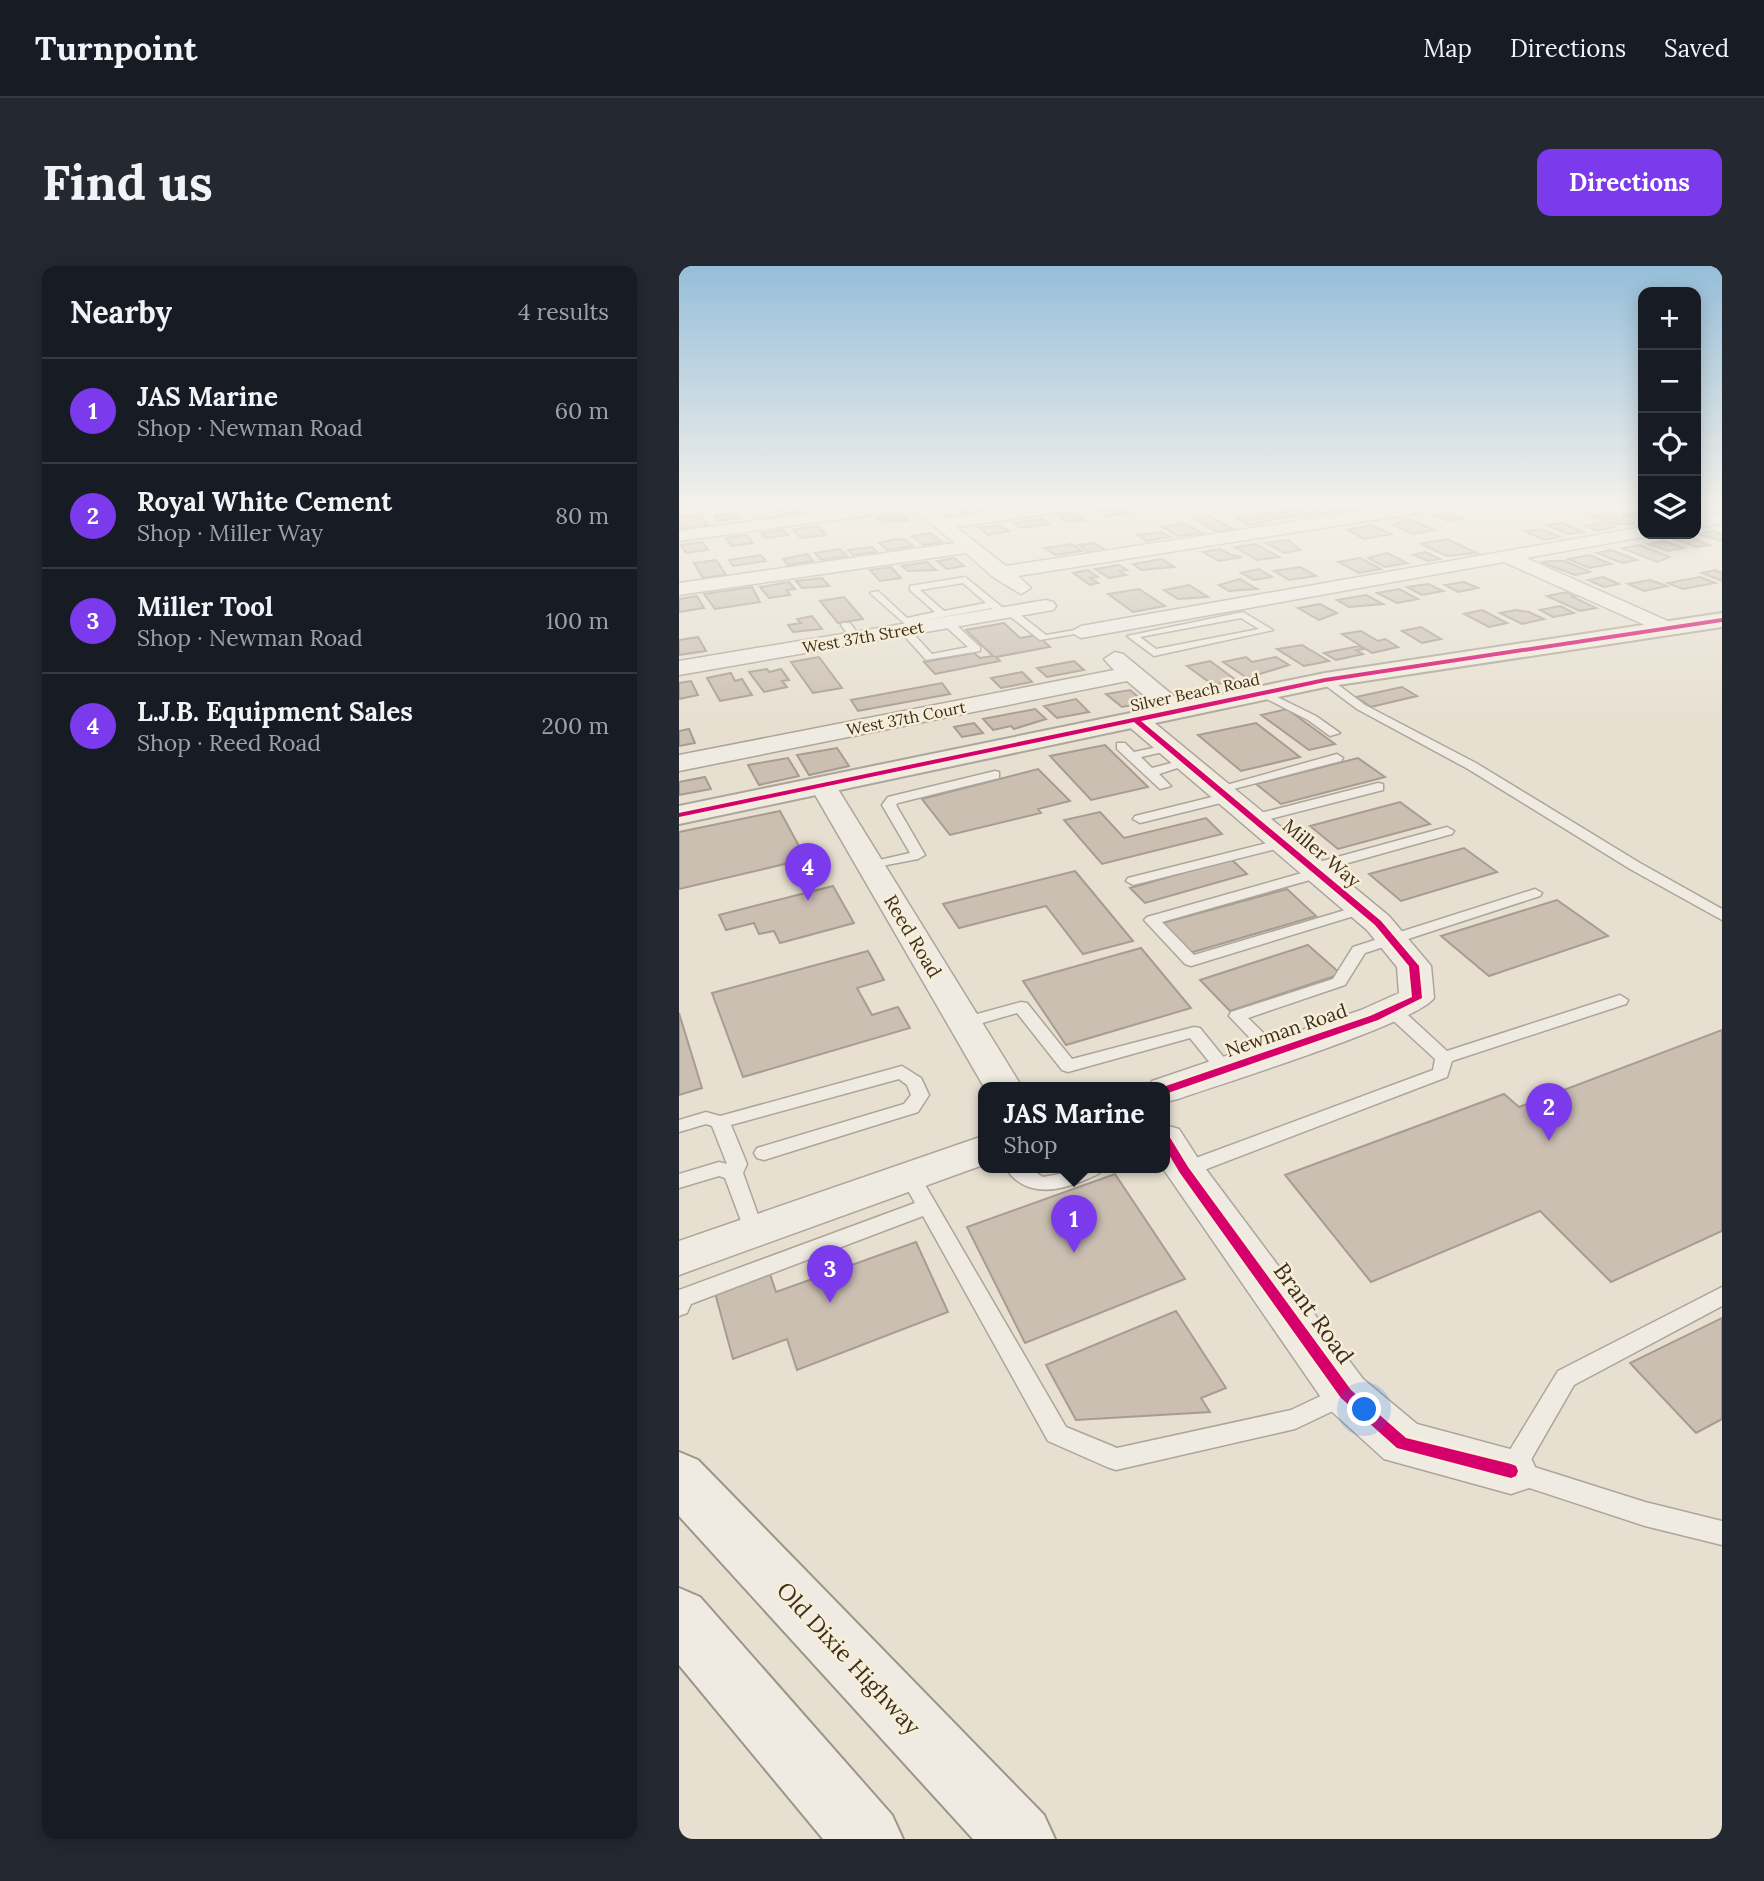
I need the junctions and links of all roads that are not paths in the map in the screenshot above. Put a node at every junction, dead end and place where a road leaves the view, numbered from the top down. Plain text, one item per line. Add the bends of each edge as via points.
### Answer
1 (752, 578) edge
2 (1008, 578) edge
3 (1398, 578) edge
4 (1556, 578) edge
5 (679, 589) edge
6 (875, 593) dead end
7 (1708, 601) dead end
8 (1046, 606) junction
9 (1003, 610) junction
10 (1640, 615) junction
11 (945, 618) junction
12 (1722, 620) edge
13 (1180, 621) junction
14 (904, 630) junction
15 (1672, 630) junction
16 (1081, 632) junction
17 (679, 668) edge
18 (1133, 673) junction
19 (1325, 680) junction
20 (1263, 693) junction
21 (1177, 711) junction
22 (1136, 720) junction
23 (1334, 733) dead end
24 (1121, 746) dead end
25 (1177, 754) junction
26 (1132, 756) junction
27 (1337, 758) dead end
28 (679, 763) edge
29 (922, 765) junction
30 (1150, 772) junction
31 (995, 775) dead end
32 (823, 786) junction
33 (1165, 786) dead end
34 (939, 787) junction
35 (1378, 787) dead end
36 (1223, 793) junction
37 (679, 815) edge
38 (1140, 819) dead end
39 (1254, 819) junction
40 (1447, 831) dead end
41 (1283, 843) junction
42 (871, 866) junction
43 (1316, 871) junction
44 (1133, 881) dead end
45 (1535, 893) dead end
46 (1361, 909) junction
47 (1722, 915) edge
48 (1391, 938) junction
49 (1620, 1000) dead end
50 (1404, 1004) junction
51 (965, 1023) junction
52 (1274, 1053) junction
53 (1444, 1058) junction
54 (1225, 1070) junction
55 (1000, 1082) edge
56 (1170, 1088) edge
57 (720, 1122) junction
58 (679, 1126) edge
59 (764, 1153) dead end
60 (978, 1153) edge
61 (1174, 1154) edge
62 (733, 1173) junction
63 (1020, 1173) edge
64 (1080, 1173) edge
65 (679, 1181) edge
66 (919, 1192) junction
67 (754, 1232) junction
68 (679, 1258) edge
69 (1722, 1296) edge
70 (679, 1307) edge
71 (1346, 1394) junction
72 (1511, 1471) junction
73 (679, 1477) edge
74 (1722, 1534) edge
75 (679, 1618) edge
76 (868, 1839) edge
77 (1020, 1839) edge

1 - 5 street
2 - 8 street
3 - 13 street
4 - 10 street
6 - 11 lane via 905,621
7 - 10 street
8 - 9 street, West 37th Street
8 - 16 street
9 - 11 street, West 37th Street
9 - 11 lane via 965,580 913,588
9 - 16 lane via 1044,638
10 - 15 street
11 - 14 street, West 37th Street
11 - 14 lane via 976,649 930,658
12 - 15 street, Silver Beach Road
13 - 13 lane via 1132,636 1154,653 1268,630 1243,615
13 - 16 street
14 - 17 street, West 37th Street via 851,632
15 - 19 street, Silver Beach Road
16 - 18 street
18 - 21 street
18 - 28 street, West 37th Court
19 - 20 street, Silver Beach Road
19 - 47 lane via 1361,708 1462,761
20 - 21 street, Silver Beach Road
20 - 23 lane
21 - 22 street, Silver Beach Road
22 - 25 street, Miller Way
22 - 29 street, Silver Beach Road
24 - 26 lane
25 - 26 lane
25 - 30 lane
25 - 36 street, Miller Way
26 - 30 lane
27 - 36 lane
29 - 32 street, Silver Beach Road
29 - 34 lane
30 - 33 lane
31 - 34 lane
32 - 37 street, Silver Beach Road
32 - 42 street, Reed Road
34 - 42 lane via 901,796 889,805 918,855
35 - 39 lane
36 - 38 lane
36 - 39 street, Miller Way
39 - 41 street, Miller Way
40 - 43 lane
41 - 43 street, Miller Way
41 - 44 lane
42 - 51 street, Reed Road
43 - 46 street, Miller Way
43 - 46 lane via 1152,920 1191,961
45 - 48 lane
46 - 48 street, Miller Way
48 - 50 street, Miller Way via 1414,966
48 - 52 lane via 1359,950 1339,982 1237,1016
49 - 53 lane
50 - 52 street, Newman Road
50 - 53 lane
51 - 54 lane via 1021,1007 1068,1066 1194,1032
51 - 55 street, Reed Road
52 - 54 street, Newman Road
53 - 61 lane via 1441,1073
54 - 56 street, Newman Road
57 - 58 lane via 706,1118
57 - 59 lane via 902,1072 915,1082 920,1095 911,1108
57 - 62 lane via 737,1164
60 - 66 street
61 - 71 street, Brant Road
62 - 65 lane via 719,1169
62 - 67 lane
63 - 64 lane via 1027,1181 1044,1186
66 - 67 street
66 - 70 lane via 682,1298
66 - 71 lane via 1057,1434 1116,1459 1295,1419
67 - 68 street
69 - 72 lane via 1566,1378
71 - 72 street, Brant Road via 1402,1443
72 - 74 lane
73 - 77 street, Old Dixie Highway
75 - 76 street

